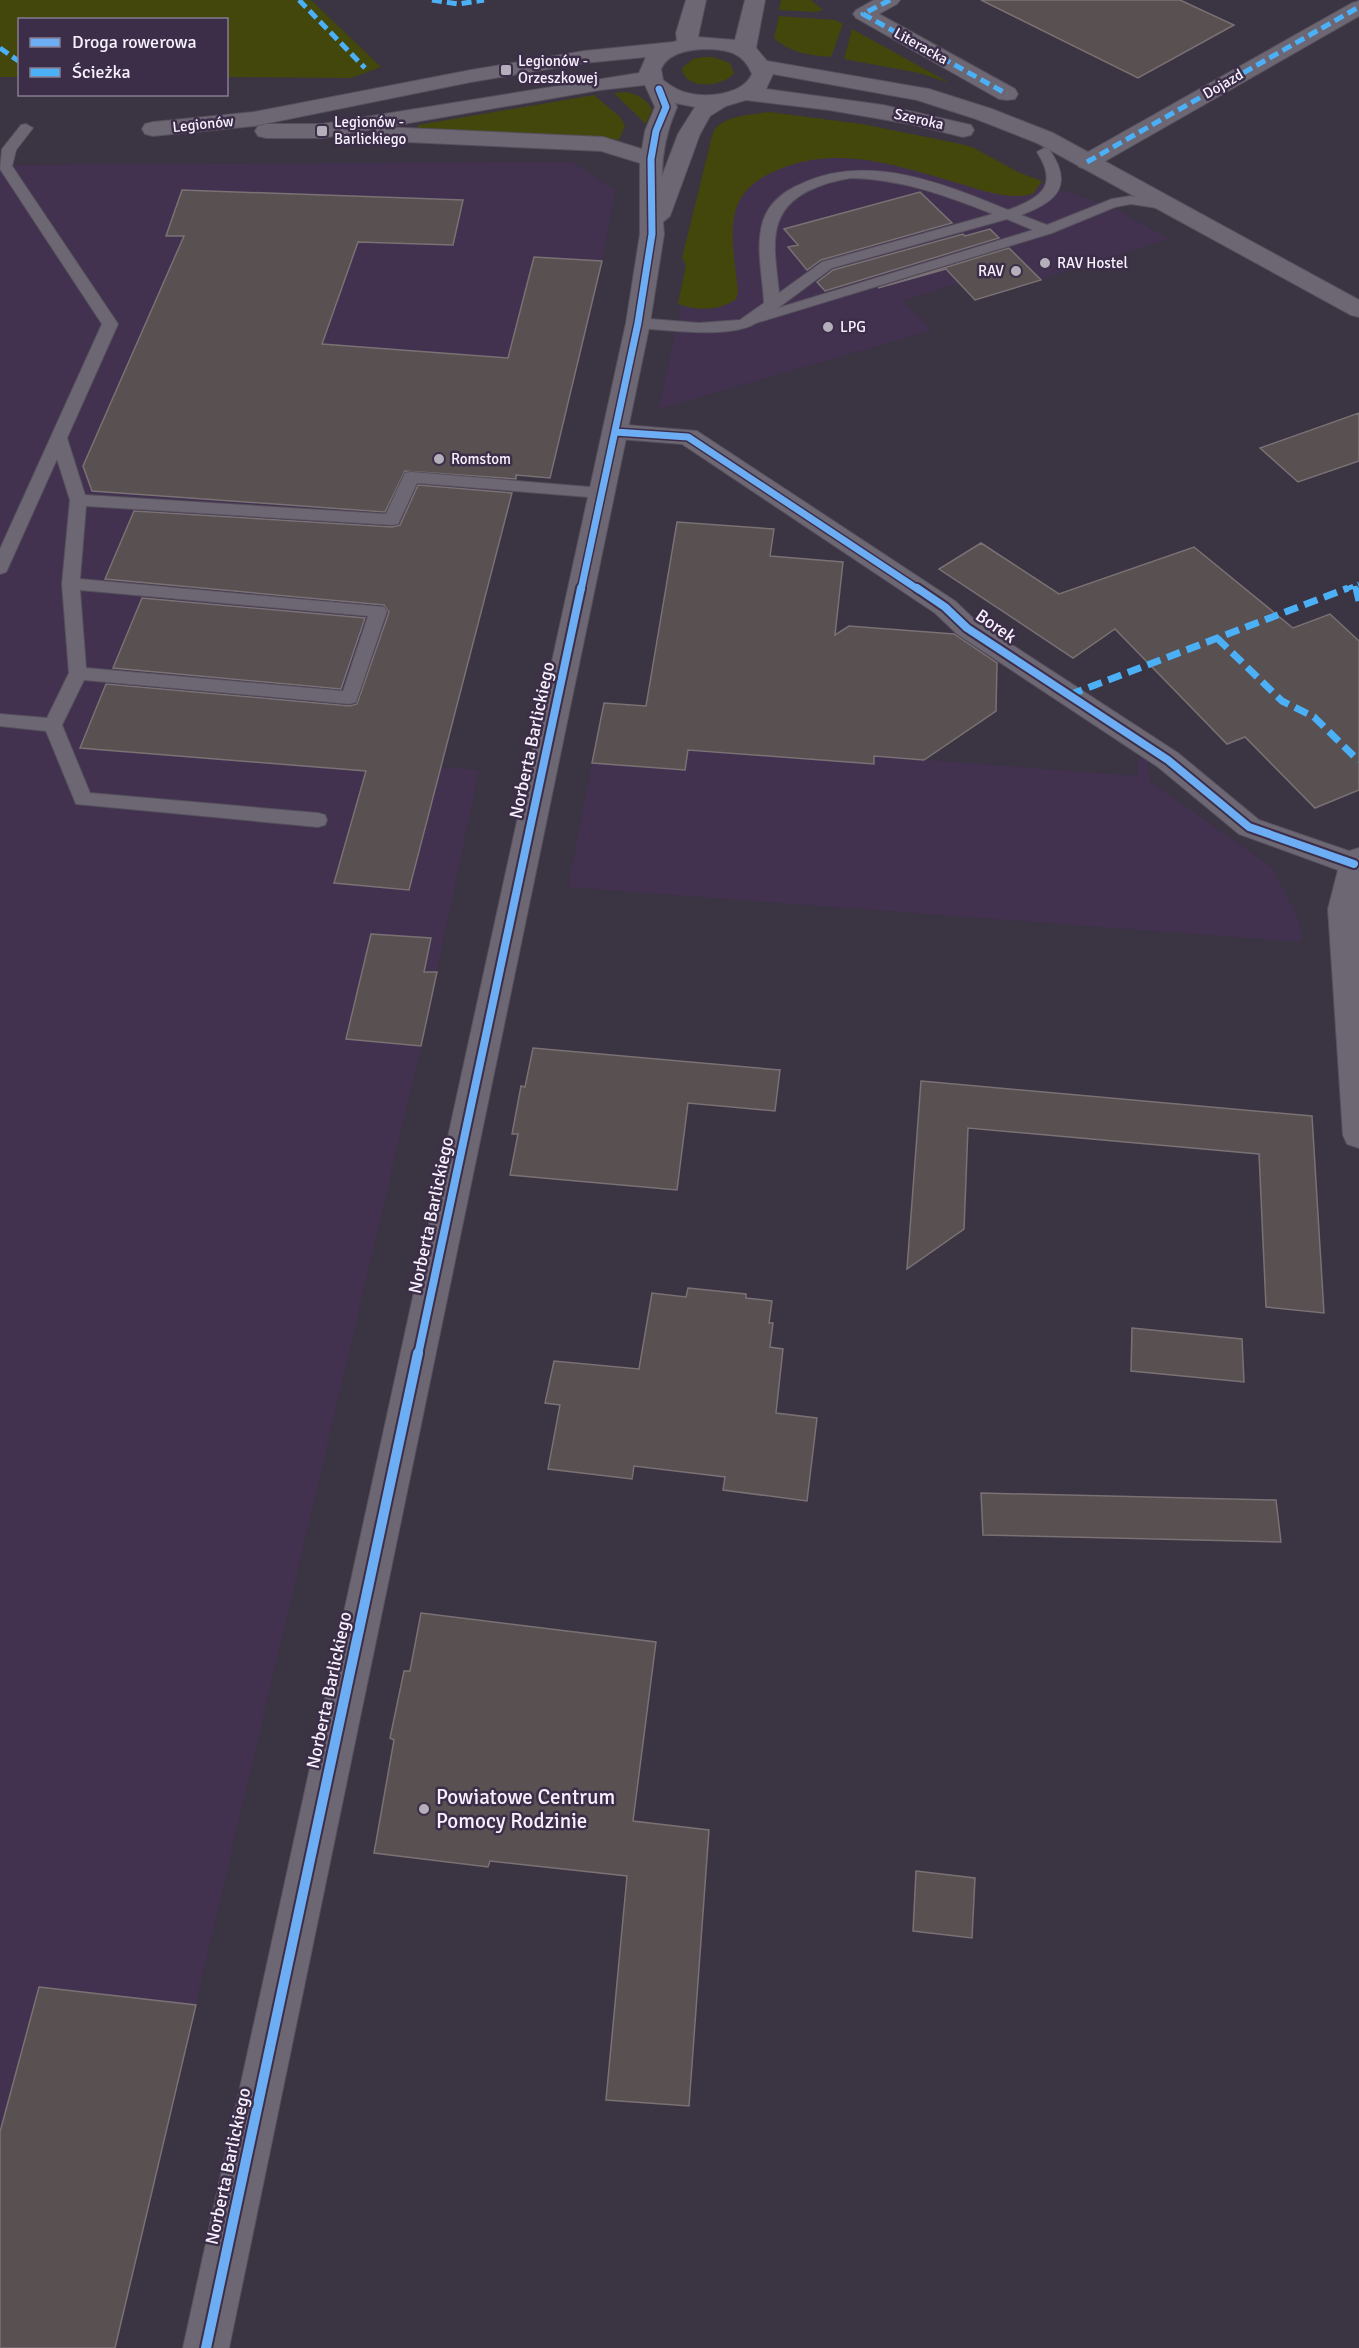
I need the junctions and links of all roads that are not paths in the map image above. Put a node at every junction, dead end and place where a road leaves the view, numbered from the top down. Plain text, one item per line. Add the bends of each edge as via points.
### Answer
1 (696, 0) edge
2 (755, 0) edge
3 (890, 0) edge
4 (1359, 7) edge
5 (681, 46) junction
6 (746, 50) junction
7 (762, 66) junction
8 (655, 84) junction
9 (747, 94) junction
10 (1007, 94) dead end
11 (718, 102) junction
12 (26, 128) dead end
13 (322, 131) junction
14 (1044, 152) junction
15 (651, 159) junction
16 (1087, 162) junction
17 (1164, 205) junction
18 (1006, 215) junction
19 (1047, 230) junction
20 (652, 234) junction
21 (772, 305) junction
22 (1359, 310) edge
23 (638, 323) junction
24 (744, 324) junction
25 (615, 432) junction
26 (59, 439) junction
27 (601, 493) junction
28 (78, 500) junction
29 (19, 527) junction
30 (0, 533) edge
31 (0, 568) edge
32 (72, 584) junction
33 (78, 673) junction
34 (0, 720) edge
35 (53, 725) junction
36 (318, 820) dead end
37 (1357, 862) edge
38 (1359, 1135) edge
39 (206, 2348) edge

1 - 5 street
2 - 6 street
3 - 10 street, Literacka via 863,14
4 - 16 street, Dojazd
5 - 6 street via 717,43
5 - 8 street via 654,61 650,69
5 - 13 street, Legionów via 573,59 254,118 153,129
6 - 7 street
7 - 9 street via 762,78
7 - 16 street, Szeroka via 921,94 1045,138
8 - 11 street via 675,97
8 - 13 street, Legionów via 600,84
8 - 15 street, Norberta Barlickiego via 666,107
9 - 11 street
9 - 14 street, Szeroka via 905,114
11 - 20 street, Norberta Barlickiego via 701,112 689,134
12 - 26 lane via 9,149 5,166 110,324
13 - 15 street via 603,144
14 - 16 street, Szeroka
14 - 18 lane via 1054,164 1055,180 1046,198
15 - 20 street, Norberta Barlickiego
16 - 17 street, Szeroka
17 - 19 lane via 1131,200 1112,203
17 - 22 street, Szeroka
18 - 19 lane
18 - 21 lane via 827,265
18 - 21 lane via 931,187 887,176 850,174 817,182 791,193 776,210 768,229
19 - 24 lane
20 - 23 street, Norberta Barlickiego
21 - 24 lane
23 - 24 lane via 699,328
23 - 25 street, Norberta Barlickiego
25 - 27 street, Norberta Barlickiego
25 - 37 street, Borek via 688,437 1168,760 1249,827
26 - 28 lane
26 - 29 lane
27 - 28 lane via 411,477 392,520
27 - 39 street, Norberta Barlickiego
28 - 32 lane
29 - 30 lane
29 - 31 lane
32 - 33 lane
32 - 33 lane via 378,611 350,698
33 - 35 lane
34 - 35 lane
35 - 36 lane via 83,799
37 - 38 street, Borek via 1343,909

